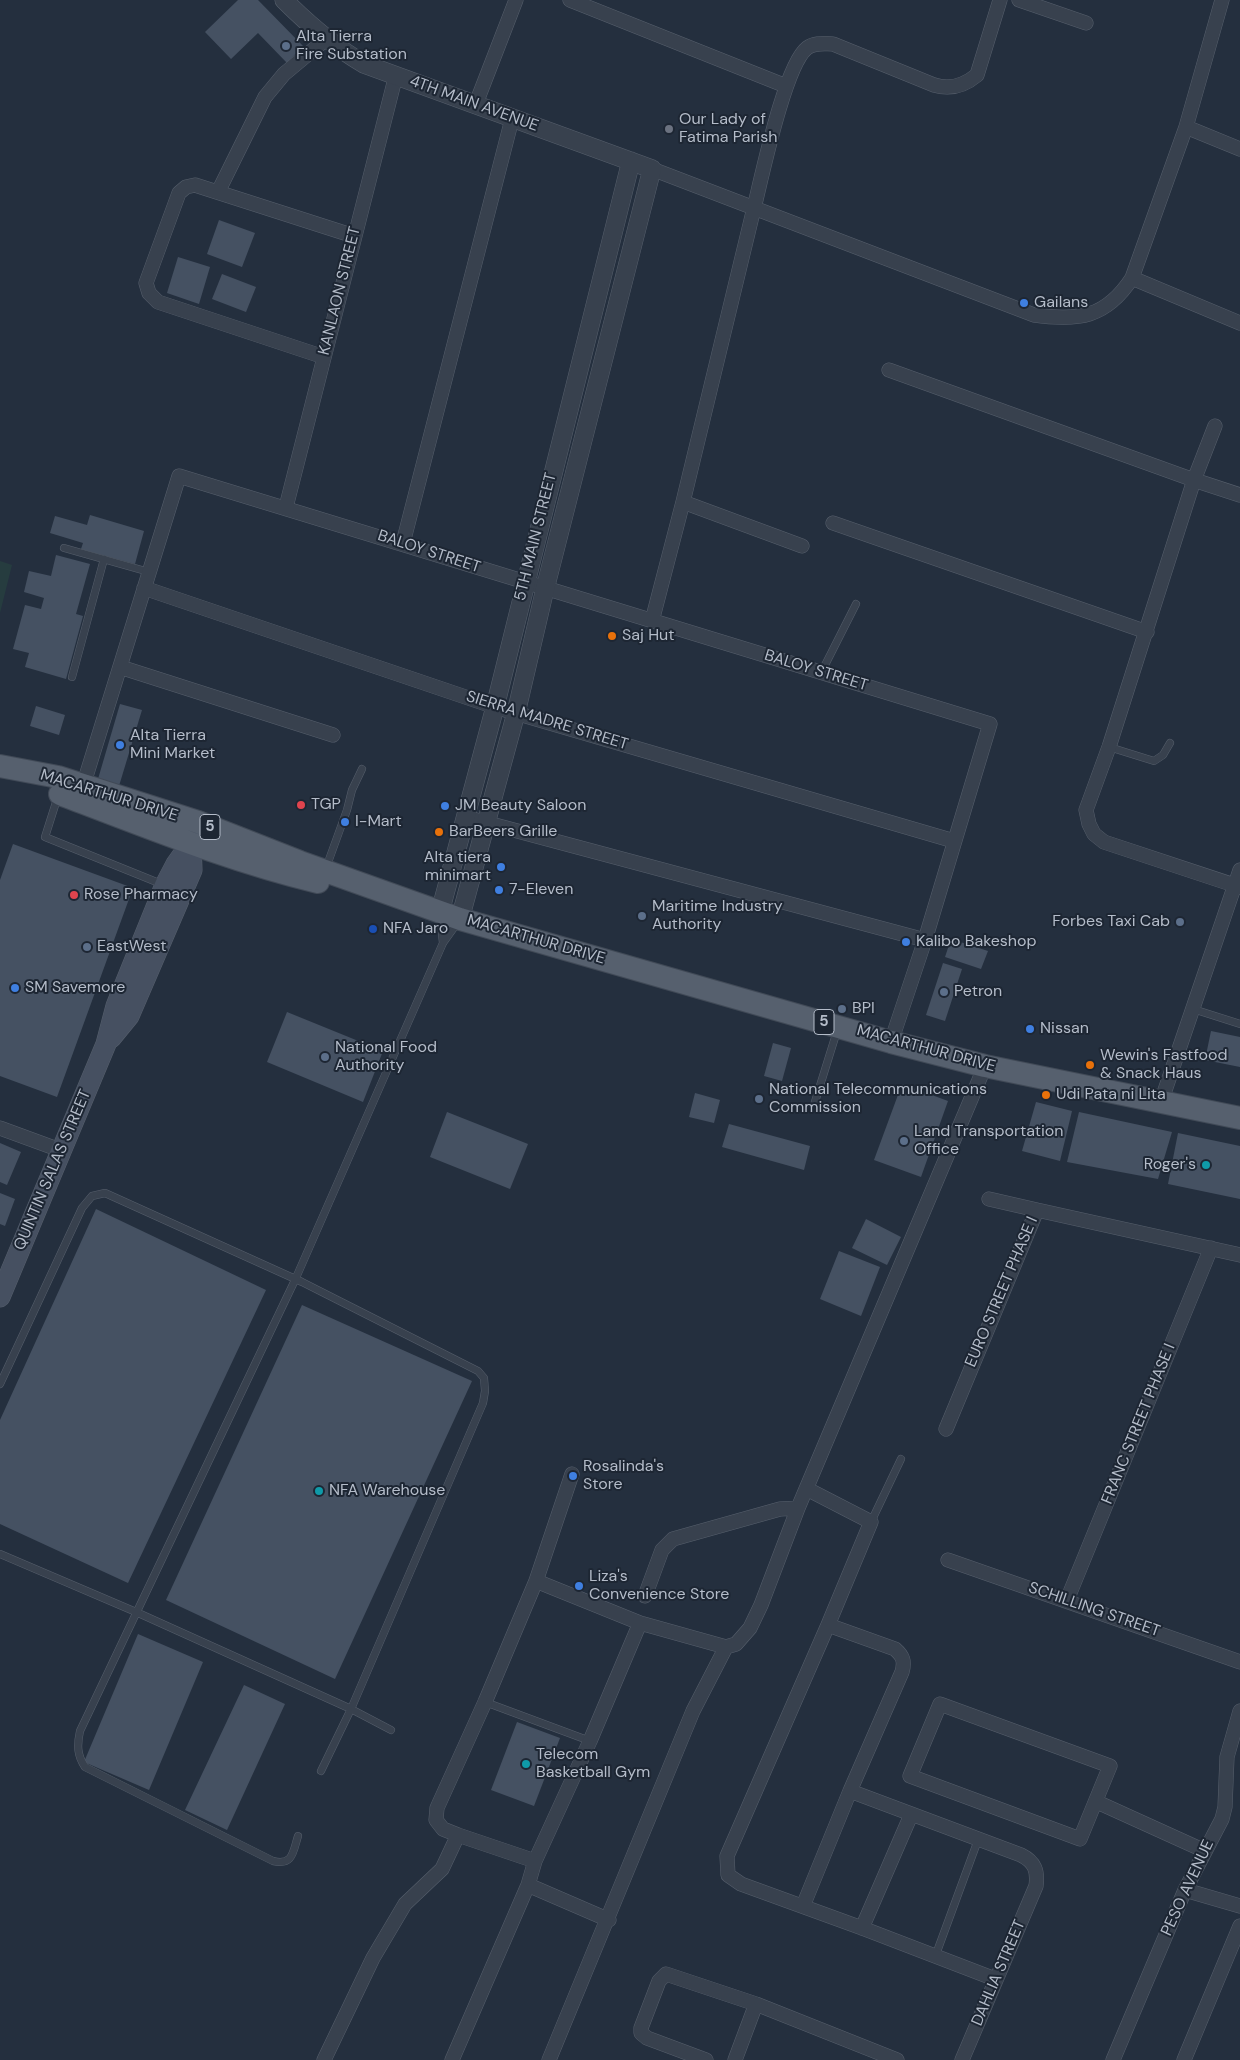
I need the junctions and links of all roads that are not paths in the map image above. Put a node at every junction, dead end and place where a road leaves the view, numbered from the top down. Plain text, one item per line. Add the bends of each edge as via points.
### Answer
1 (284, 0) edge
2 (516, 0) edge
3 (570, 0) edge
4 (1000, 0) edge
5 (1019, 0) edge
6 (1222, 0) edge
7 (1086, 23) dead end
8 (326, 39) junction
9 (396, 75) junction
10 (786, 86) junction
11 (475, 106) junction
12 (512, 119) junction
13 (1186, 127) junction
14 (1240, 149) edge
15 (631, 161) junction
16 (652, 170) junction
17 (218, 192) junction
18 (754, 208) junction
19 (354, 236) junction
20 (1132, 278) junction
21 (1240, 323) edge
22 (324, 357) junction
23 (889, 370) dead end
24 (1215, 426) dead end
25 (1194, 480) junction
26 (1240, 495) edge
27 (683, 502) junction
28 (286, 507) junction
29 (833, 522) dead end
30 (403, 543) junction
31 (802, 546) dead end
32 (64, 548) dead end
33 (104, 559) junction
34 (149, 572) junction
35 (525, 583) junction
36 (144, 588) junction
37 (545, 589) junction
38 (856, 604) dead end
39 (652, 621) junction
40 (1146, 632) junction
41 (120, 667) junction
42 (821, 673) junction
43 (72, 677) dead end
44 (495, 707) junction
45 (516, 713) junction
46 (333, 735) dead end
47 (1170, 743) dead end
48 (1109, 747) junction
49 (0, 767) edge
50 (362, 769) dead end
51 (83, 786) junction
52 (59, 793) junction
53 (465, 817) junction
54 (486, 823) junction
55 (195, 833) junction
56 (954, 841) junction
57 (1240, 870) edge
58 (326, 871) junction
59 (166, 885) junction
60 (1237, 886) edge
61 (414, 904) junction
62 (450, 916) junction
63 (925, 940) junction
64 (443, 943) junction
65 (1193, 1009) junction
66 (1240, 1024) edge
67 (838, 1026) junction
68 (891, 1042) junction
69 (106, 1044) junction
70 (985, 1066) junction
71 (1161, 1102) junction
72 (814, 1105) dead end
73 (1240, 1118) edge
74 (0, 1128) edge
75 (60, 1150) junction
76 (990, 1198) dead end
77 (1037, 1210) junction
78 (1211, 1248) junction
79 (1240, 1255) edge
80 (295, 1280) junction
81 (0, 1297) edge
82 (0, 1384) edge
83 (946, 1429) dead end
84 (901, 1458) dead end
85 (572, 1474) dead end
86 (807, 1490) junction
87 (798, 1508) junction
88 (871, 1522) junction
89 (0, 1554) edge
90 (948, 1560) dead end
91 (536, 1581) junction
92 (645, 1596) dead end
93 (1067, 1600) junction
94 (136, 1612) junction
95 (640, 1623) junction
96 (828, 1625) junction
97 (726, 1647) junction
98 (1240, 1662) edge
99 (486, 1702) junction
100 (351, 1709) junction
101 (1240, 1711) edge
102 (391, 1730) dead end
103 (590, 1741) junction
104 (321, 1771) dead end
105 (850, 1791) junction
106 (1096, 1802) junction
107 (911, 1815) junction
108 (458, 1835) junction
109 (298, 1836) dead end
110 (978, 1840) junction
111 (1205, 1850) junction
112 (535, 1861) junction
113 (528, 1885) junction
114 (1185, 1890) junction
115 (803, 1906) junction
116 (1240, 1906) edge
117 (608, 1920) junction
118 (1240, 1926) edge
119 (862, 1928) junction
120 (935, 1957) junction
121 (995, 1979) junction
122 (756, 2004) junction
123 (324, 2060) edge
124 (452, 2060) edge
125 (549, 2060) edge
126 (706, 2060) edge
127 (736, 2060) edge
128 (897, 2060) edge
129 (962, 2060) edge
130 (1113, 2060) edge
131 (1184, 2060) edge

1 - 8 street, 4TH MAIN AVENUE
2 - 11 street
3 - 10 street
4 - 10 street via 981,66 969,81 941,87 833,44 819,43 807,48
5 - 7 street
6 - 13 street
8 - 9 street, 4TH MAIN AVENUE via 364,64
8 - 17 street via 284,74 265,97
9 - 11 street, 4TH MAIN AVENUE
9 - 19 street, KANLAON STREET
10 - 18 street
11 - 12 street, 4TH MAIN AVENUE
12 - 15 street, 4TH MAIN AVENUE
12 - 30 street
13 - 14 street
13 - 20 street
15 - 16 street, 4TH MAIN AVENUE
15 - 35 street, 5TH MAIN STREET
16 - 18 street
16 - 37 street, 5TH MAIN STREET
17 - 19 street
17 - 22 street via 195,185 179,193 146,283 149,293 158,302
18 - 20 street via 1034,316 1085,317 1111,304
18 - 27 street
19 - 22 street, KANLAON STREET
20 - 21 street
22 - 28 street, KANLAON STREET
23 - 25 street
24 - 25 street
25 - 26 street
25 - 40 street
27 - 31 street
27 - 39 street
28 - 30 street, BALOY STREET
28 - 34 street, BALOY STREET via 179,476
29 - 40 street
30 - 35 street, BALOY STREET
32 - 33 lane
33 - 34 lane
33 - 43 lane
34 - 36 street, BALOY STREET
35 - 37 street, BALOY STREET
35 - 44 street, 5TH MAIN STREET
36 - 41 street, BALOY STREET
36 - 44 street, SIERRA MADRE STREET
37 - 39 street, BALOY STREET
37 - 45 street, 5TH MAIN STREET
38 - 42 lane
39 - 42 street, BALOY STREET
40 - 48 street
41 - 46 street
41 - 51 street, BALOY STREET
42 - 56 street, BALOY STREET via 990,724
44 - 45 street, SIERRA MADRE STREET
44 - 53 street, 5TH MAIN STREET
45 - 54 street, 5TH MAIN STREET
45 - 56 street, SIERRA MADRE STREET
47 - 48 lane via 1163,756 1154,761
48 - 60 street via 1086,810 1094,834 1104,842
49 - 51 main road, MACARTHUR DRIVE / 5 via 58,777
49 - 52 main road, MACARTHUR DRIVE / 5
50 - 58 lane
51 - 55 main road, MACARTHUR DRIVE / 5
52 - 55 main road, MACARTHUR DRIVE / 5
52 - 59 lane via 45,837
53 - 54 street
53 - 62 street, 5TH MAIN STREET
54 - 62 street, 5TH MAIN STREET
54 - 63 street
55 - 58 main road, MACARTHUR DRIVE / 5
55 - 59 main road, QUINTIN SALAS STREET
55 - 61 main road, MACARTHUR DRIVE / 5 via 297,877
55 - 69 main road, QUINTIN SALAS STREET via 192,870 129,1016
56 - 63 street
57 - 60 street
58 - 61 main road, MACARTHUR DRIVE / 5
59 - 69 main road, QUINTIN SALAS STREET via 116,1006
60 - 65 street
61 - 62 main road, MACARTHUR DRIVE / 5
62 - 64 lane
62 - 64 lane
62 - 67 main road, MACARTHUR DRIVE / 5
63 - 68 street
64 - 80 lane
65 - 66 lane
65 - 71 street
67 - 68 main road, MACARTHUR DRIVE / 5
67 - 72 lane
68 - 70 main road, MACARTHUR DRIVE / 5
69 - 75 main road, QUINTIN SALAS STREET
70 - 71 main road, MACARTHUR DRIVE / 5
70 - 86 street
71 - 73 main road, MACARTHUR DRIVE / 5
74 - 75 street
75 - 81 main road, QUINTIN SALAS STREET
76 - 77 street
77 - 78 street, EURO STREET PHASE I
77 - 83 street, EURO STREET PHASE I
78 - 79 street, EURO STREET PHASE I
78 - 93 street, FRANC STREET PHASE I
80 - 82 lane via 105,1193 92,1196 82,1208
80 - 94 lane
80 - 100 lane via 478,1371 484,1378 482,1403
84 - 88 lane
85 - 91 street
86 - 87 street
86 - 88 street
87 - 92 street via 673,1539 662,1550
87 - 97 street via 750,1628 736,1644
88 - 96 street
89 - 94 lane
90 - 93 street, SCHILLING STREET
91 - 95 street
91 - 99 street
93 - 98 street, SCHILLING STREET
94 - 100 lane
94 - 109 lane via 80,1731 77,1746 85,1767 272,1861 288,1861
95 - 97 street
95 - 103 street
96 - 105 street via 895,1648 904,1663
96 - 115 street via 727,1856 728,1875 735,1881
97 - 117 street via 693,1710
99 - 103 lane
99 - 108 street via 437,1808 436,1820 443,1829
100 - 102 lane
100 - 104 lane
101 - 111 street, PESO AVENUE via 1227,1757 1224,1812
103 - 112 street
105 - 107 street
105 - 115 street
106 - 106 street via 1080,1839 910,1776 940,1704 1110,1766
106 - 111 street
107 - 110 street
107 - 119 street
108 - 112 street
108 - 123 street via 442,1869 405,1904 373,1958
110 - 120 lane
110 - 121 street, DAHLIA STREET via 1021,1855 1032,1862 1036,1870 1036,1886
111 - 114 street, PESO AVENUE
112 - 113 street
113 - 117 street
113 - 124 street
114 - 116 street
114 - 130 street, PESO AVENUE
115 - 119 street
117 - 125 street
118 - 131 street
119 - 120 street
120 - 121 street
121 - 129 street, DAHLIA STREET
122 - 126 street via 666,1974 659,1981 640,2028 641,2033
122 - 127 street
122 - 128 street

